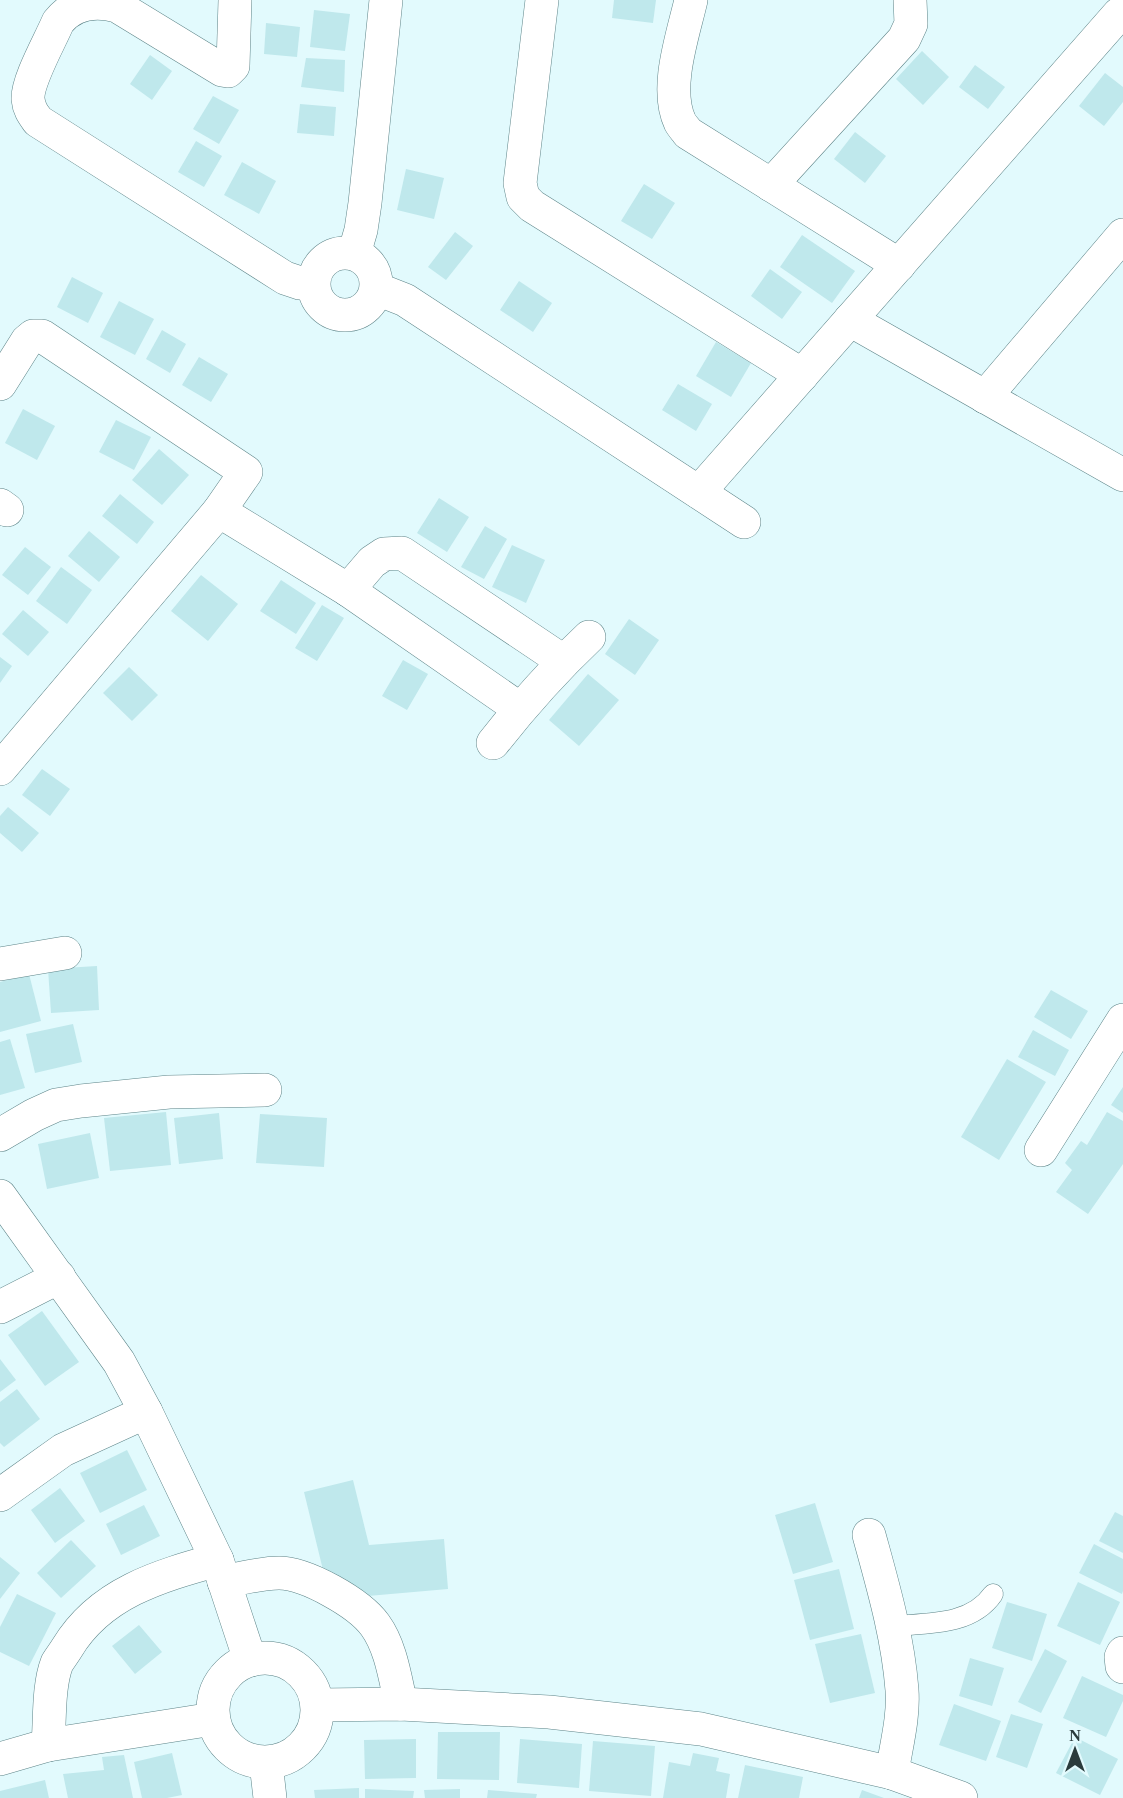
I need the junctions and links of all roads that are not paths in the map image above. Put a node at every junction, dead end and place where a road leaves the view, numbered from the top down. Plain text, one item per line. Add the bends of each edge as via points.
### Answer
1 (235, 0) edge
2 (386, 0) edge
3 (542, 0) edge
4 (691, 0) edge
5 (910, 0) edge
6 (1117, 11) edge
7 (771, 185) junction
8 (1123, 235) edge
9 (354, 254) junction
10 (899, 265) junction
11 (313, 285) junction
12 (377, 289) junction
13 (850, 320) junction
14 (802, 375) junction
15 (0, 384) edge
16 (985, 397) junction
17 (1119, 466) edge
18 (699, 492) junction
19 (219, 511) junction
20 (744, 522) dead end
21 (348, 590) junction
22 (589, 637) dead end
23 (563, 661) junction
24 (520, 709) junction
25 (493, 743) dead end
26 (0, 769) edge
27 (65, 953) dead end
28 (0, 964) edge
29 (1123, 1020) edge
30 (265, 1090) dead end
31 (0, 1135) edge
32 (1041, 1150) dead end
33 (0, 1196) edge
34 (59, 1277) junction
35 (0, 1307) edge
36 (146, 1412) junction
37 (0, 1495) edge
38 (869, 1535) dead end
39 (221, 1571) junction
40 (993, 1594) dead end
41 (893, 1626) junction
42 (1123, 1653) edge
43 (250, 1660) junction
44 (1123, 1667) edge
45 (401, 1704) junction
46 (318, 1705) junction
47 (213, 1719) junction
48 (48, 1745) junction
49 (0, 1759) edge
50 (266, 1763) junction
51 (892, 1773) junction
52 (270, 1798) edge
53 (961, 1798) edge

1 - 11 street via 233,66 228,70 117,6 104,1 74,7 58,22 29,88 31,112 38,121 285,278
2 - 9 street via 365,204
3 - 14 street via 520,183 523,197
4 - 7 street via 674,88 680,122 688,133
5 - 7 street via 911,24 904,39
6 - 10 street
7 - 10 street
8 - 16 street
9 - 11 street via 325,259 314,275
9 - 12 street via 372,267
10 - 13 street
11 - 12 street via 318,302 342,315 368,308
12 - 18 street via 405,300
13 - 14 street
13 - 16 street
14 - 18 street
15 - 19 street via 27,341 42,336 246,472
16 - 17 street
18 - 20 street
19 - 21 street
19 - 26 street
21 - 23 street via 372,562 384,554 402,553
21 - 24 street
22 - 23 street
23 - 24 street
24 - 25 street
27 - 28 street
29 - 32 street
30 - 31 street via 169,1092 81,1101 33,1115
33 - 34 street
34 - 35 street
34 - 36 street via 119,1362
36 - 37 street via 63,1450
36 - 39 street
38 - 41 street
39 - 43 street
39 - 45 street via 282,1573 317,1583 361,1609 385,1642
39 - 48 street via 175,1572 124,1593 97,1611 57,1664
40 - 41 lane via 962,1618
41 - 51 street via 902,1692
42 - 44 street
43 - 46 street via 286,1662 302,1672 313,1687
43 - 47 street via 220,1682 213,1700
45 - 46 street
45 - 51 street via 549,1712 701,1729
46 - 50 street via 317,1723 310,1739 298,1752
47 - 48 street
47 - 50 street via 219,1736 231,1750 248,1760
48 - 49 street
50 - 52 street
51 - 53 street

